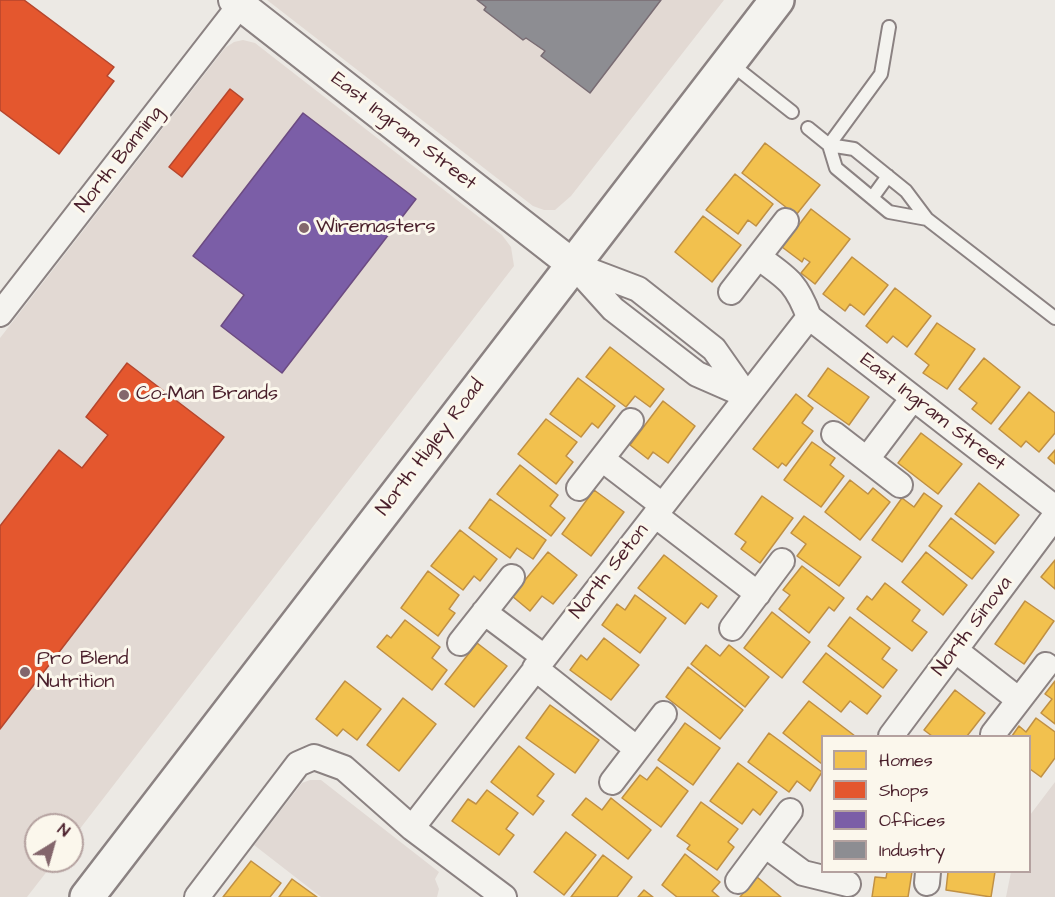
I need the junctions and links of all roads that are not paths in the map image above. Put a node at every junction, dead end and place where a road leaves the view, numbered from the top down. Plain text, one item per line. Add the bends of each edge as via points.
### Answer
1 (777, 0) edge
2 (237, 2) edge
3 (889, 27) dead end
4 (729, 63) junction
5 (792, 112) dead end
6 (808, 128) dead end
7 (829, 145) junction
8 (888, 176) junction
9 (872, 198) junction
10 (927, 219) junction
11 (786, 221) dead end
12 (759, 256) junction
13 (572, 264) junction
14 (731, 292) dead end
15 (0, 314) edge
16 (809, 317) junction
17 (1055, 318) edge
18 (690, 331) junction
19 (672, 355) junction
20 (747, 396) junction
21 (913, 398) junction
22 (631, 421) dead end
23 (834, 434) dead end
24 (602, 459) junction
25 (867, 459) junction
26 (900, 485) dead end
27 (579, 489) dead end
28 (1055, 508) edge
29 (658, 510) junction
30 (1055, 516) edge
31 (782, 561) dead end
32 (512, 577) dead end
33 (758, 594) junction
34 (484, 612) junction
35 (732, 628) dead end
36 (460, 643) dead end
37 (956, 650) junction
38 (540, 663) junction
39 (1046, 665) dead end
40 (1019, 700) junction
41 (664, 714) dead end
42 (993, 734) dead end
43 (892, 735) edge
44 (637, 749) junction
45 (612, 782) dead end
46 (790, 812) dead end
47 (412, 828) junction
48 (765, 845) junction
49 (738, 881) dead end
50 (848, 884) edge
51 (87, 897) edge
52 (197, 897) edge
53 (504, 897) edge

1 - 4 main road, North Higley Road
2 - 13 street, East Ingram Street
2 - 15 street, North Banning
3 - 7 lane via 881,74
4 - 5 lane
4 - 13 main road, North Higley Road
6 - 7 lane
7 - 8 lane via 854,149
7 - 9 lane via 836,168
8 - 9 lane
8 - 10 lane via 906,191
9 - 10 lane via 889,213
10 - 17 lane
11 - 12 street
12 - 14 street
12 - 16 street via 800,293
13 - 18 street, East Ingram Street via 638,289
13 - 19 street, East Ingram Street via 613,309
13 - 51 main road, North Higley Road
16 - 20 street, North Seton
16 - 21 street, East Ingram Street
18 - 19 street
18 - 20 street, East Ingram Street via 714,350
19 - 20 street, East Ingram Street via 697,374
20 - 29 street, North Seton
21 - 25 street
21 - 28 street, East Ingram Street
22 - 24 street
23 - 25 street
24 - 27 street
24 - 29 street
25 - 26 street
29 - 33 street
29 - 38 street, North Seton
30 - 37 street, North Sinova
31 - 33 street
32 - 34 street
33 - 35 street
34 - 36 street
34 - 38 street
37 - 40 street
37 - 43 street, North Sinova
38 - 44 street
38 - 47 street, North Seton
39 - 40 street
40 - 42 street
41 - 44 street
44 - 45 street
46 - 48 street
47 - 52 street via 344,768 314,757 298,764
47 - 53 street
48 - 49 street
48 - 50 street via 803,873

